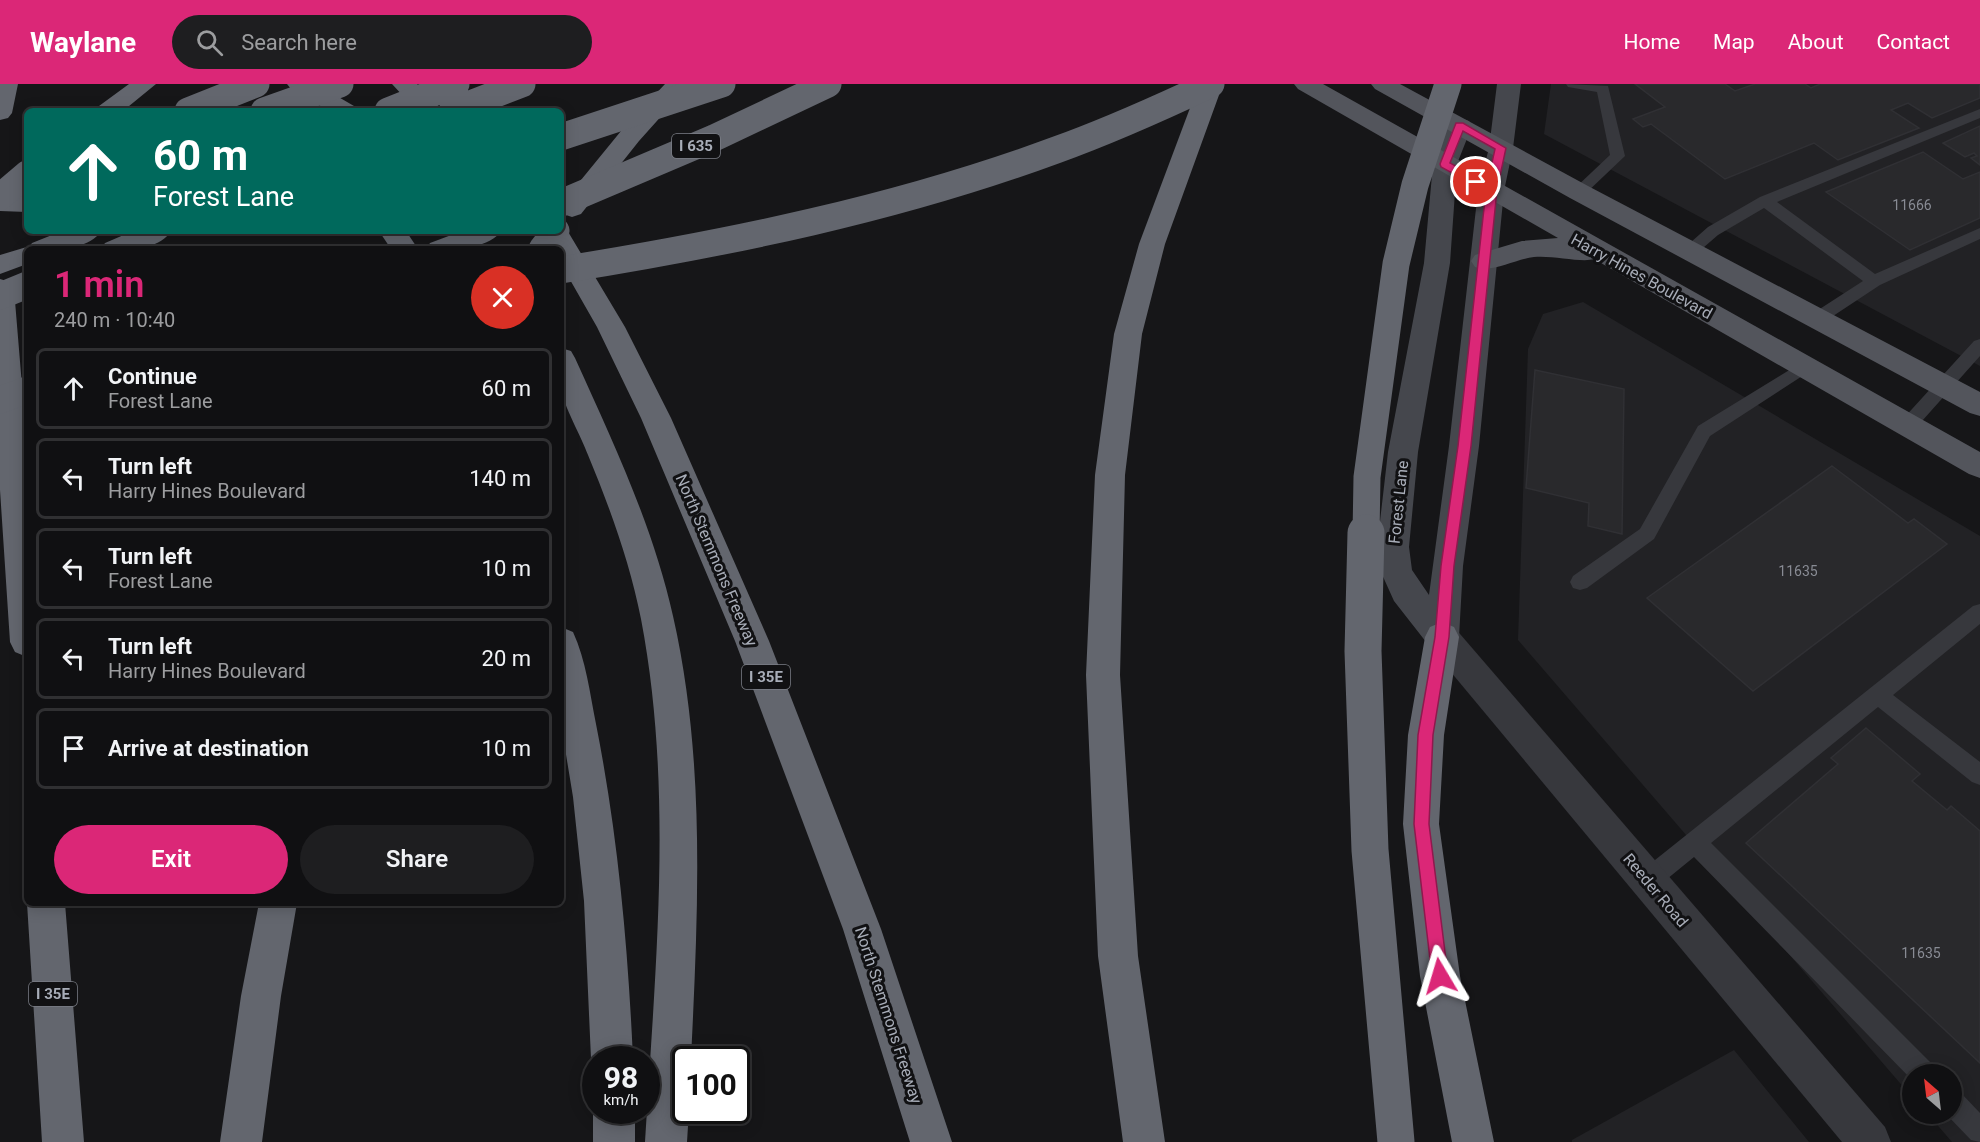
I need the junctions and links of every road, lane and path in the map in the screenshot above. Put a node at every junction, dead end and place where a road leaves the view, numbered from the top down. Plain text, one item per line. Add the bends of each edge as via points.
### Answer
1 (6, 84) edge
2 (144, 84) edge
3 (227, 84) edge
4 (256, 84) edge
5 (299, 84) edge
6 (340, 84) edge
7 (404, 84) edge
8 (457, 84) edge
9 (522, 84) edge
10 (722, 84) edge
11 (828, 84) edge
12 (1211, 84) edge
13 (1306, 84) edge
14 (1383, 84) edge
15 (1448, 84) edge
16 (1509, 84) edge
17 (1573, 84) edge
18 (675, 86) edge
19 (1603, 87) edge
20 (111, 108) edge
21 (196, 108) edge
22 (269, 108) edge
23 (272, 108) edge
24 (341, 108) edge
25 (396, 108) edge
26 (428, 108) edge
27 (460, 108) edge
28 (475, 108) edge
29 (1980, 112) edge
30 (0, 113) edge
31 (1460, 126) junction
32 (564, 135) edge
33 (1501, 148) junction
34 (1445, 164) junction
35 (24, 176) edge
36 (24, 177) edge
37 (0, 186) edge
38 (1491, 190) junction
39 (1579, 192) junction
40 (24, 195) edge
41 (0, 197) edge
42 (1765, 201) junction
43 (564, 202) edge
44 (0, 203) edge
45 (24, 204) edge
46 (564, 220) edge
47 (1980, 233) edge
48 (80, 234) edge
49 (151, 234) edge
50 (480, 234) edge
51 (490, 234) edge
52 (49, 246) edge
53 (121, 246) edge
54 (447, 246) edge
55 (500, 246) edge
56 (564, 246) edge
57 (1690, 250) junction
58 (24, 255) edge
59 (1612, 259) junction
60 (1484, 261) junction
61 (0, 265) edge
62 (564, 269) edge
63 (1874, 281) junction
64 (24, 286) edge
65 (0, 290) edge
66 (24, 293) edge
67 (0, 296) edge
68 (1818, 318) junction
69 (1980, 345) edge
70 (564, 365) edge
71 (1804, 367) junction
72 (1944, 385) junction
73 (24, 391) edge
74 (0, 399) edge
75 (1980, 405) edge
76 (1908, 425) junction
77 (1980, 466) edge
78 (1580, 582) dead end
79 (24, 603) edge
80 (1980, 612) edge
81 (1442, 637) junction
82 (564, 654) edge
83 (1879, 696) junction
84 (1980, 775) edge
85 (1696, 843) junction
86 (1648, 880) junction
87 (46, 906) edge
88 (277, 906) edge
89 (611, 1046) edge
90 (1914, 1064) edge
91 (1962, 1112) edge
92 (614, 1124) edge
93 (1980, 1131) edge
94 (63, 1142) edge
95 (241, 1142) edge
96 (614, 1142) edge
97 (666, 1142) edge
98 (931, 1142) edge
99 (1144, 1142) edge
100 (1396, 1142) edge
101 (1473, 1142) edge
102 (1870, 1142) edge

1 - 30 highway
2 - 20 highway
3 - 22 highway
4 - 21 highway, bridge
5 - 24 highway
6 - 23 highway, bridge
7 - 26 highway
8 - 25 highway, bridge
8 - 28 highway
9 - 27 highway, bridge
10 - 32 highway, bridge
11 - 43 highway, I 635, bridge
12 - 62 highway, bridge via 1122,124 956,183 742,238
12 - 99 highway via 1152,244 1128,334 1110,474 1103,675 1118,956
13 - 34 main road, Harry Hines Boulevard
14 - 31 main road
15 - 100 highway, bridge via 1415,184 1396,264 1367,477 1363,651 1370,850
16 - 33 main road
17 - 19 lane
18 - 46 highway, bridge via 597,175
19 - 39 lane via 1618,156
29 - 42 lane
31 - 33 main road
31 - 34 main road, Forest Lane
33 - 38 main road
33 - 39 main road
34 - 38 main road, Harry Hines Boulevard
34 - 81 main road, Forest Lane via 1437,263 1403,452 1393,547 1396,570 1406,591
35 - 37 highway, bridge
36 - 41 highway, bridge
38 - 59 main road, Harry Hines Boulevard
38 - 60 main road
39 - 57 main road
40 - 44 highway
42 - 57 lane via 1713,231
42 - 63 lane
44 - 45 highway
47 - 63 lane
48 - 52 highway
49 - 53 highway
50 - 54 highway
51 - 55 highway
56 - 98 highway, North Stemmons Freeway / I 35E via 611,327 656,418 752,641 862,929
57 - 68 main road
58 - 61 highway
59 - 60 main road via 1572,247 1534,247
59 - 71 main road, Harry Hines Boulevard
60 - 81 main road
63 - 68 lane
64 - 67 highway, bridge
65 - 66 highway, bridge
65 - 79 highway
68 - 72 main road
69 - 72 lane
70 - 97 highway via 631,522 666,667 675,750 678,842
71 - 76 main road, Harry Hines Boulevard
71 - 78 lane via 1704,431 1647,534
72 - 75 main road
72 - 76 lane
73 - 74 highway, bridge
76 - 77 main road, Harry Hines Boulevard
80 - 83 lane
81 - 86 street, Reeder Road
81 - 101 highway via 1426,735 1421,824 1440,976
82 - 89 highway via 599,854
83 - 84 lane
83 - 85 lane
85 - 86 lane
85 - 90 lane
86 - 102 street, Reeder Road
87 - 94 highway, I 35E
88 - 95 highway
91 - 93 lane
92 - 96 highway

